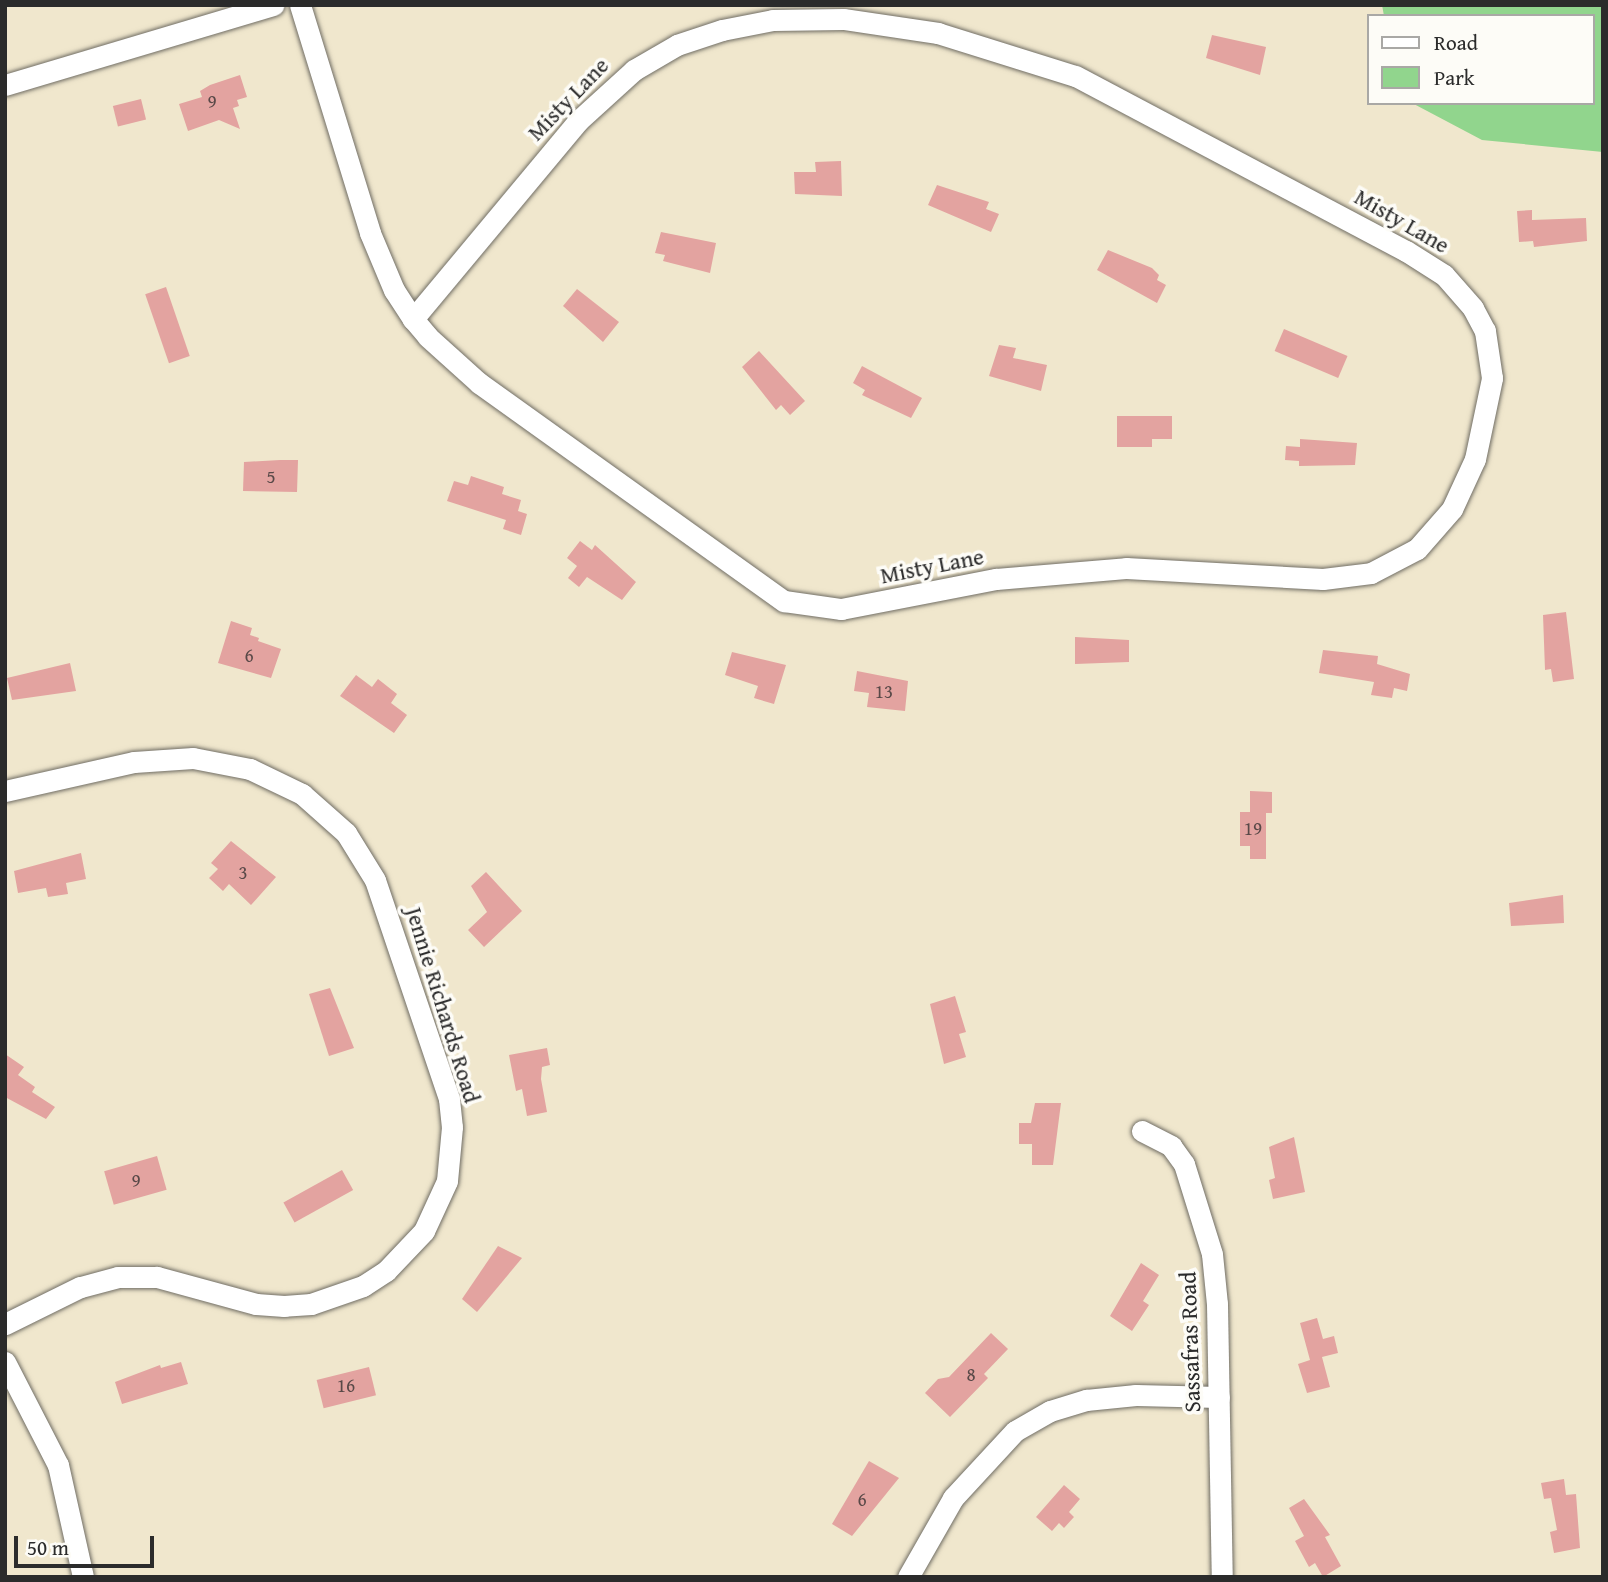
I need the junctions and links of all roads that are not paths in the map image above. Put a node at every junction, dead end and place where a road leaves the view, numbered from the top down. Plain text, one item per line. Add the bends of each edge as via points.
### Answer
1 (273, 5) edge
2 (300, 5) edge
3 (5, 85) edge
4 (413, 319) junction
5 (5, 791) edge
6 (1142, 1131) dead end
7 (5, 1324) edge
8 (5, 1362) edge
9 (1219, 1397) junction
10 (83, 1577) edge
11 (908, 1577) edge
12 (1222, 1577) edge

1 - 3 street
2 - 4 street, Misty Lane via 370,233 394,290
4 - 4 street, Misty Lane via 578,121 634,70 677,45 722,30 773,20 843,19 938,33 1075,76 1406,251 1444,275 1473,308 1485,331 1492,378 1475,459 1452,509 1417,549 1380,570 1323,579 1186,568 1094,570 996,579 868,606 820,610 769,594 470,376
5 - 7 street, Jennie Richards Road via 134,762 193,758 250,769 302,794 346,833 375,880 449,1100 452,1127 447,1181 437,1208 407,1253 363,1286 324,1301 284,1306 256,1304 157,1277 118,1277 80,1287
6 - 9 street, Sassafras Road via 1171,1146 1184,1164 1206,1225 1217,1304
8 - 10 street via 58,1465
9 - 11 street via 1136,1395 1086,1400 1050,1411 1014,1431 953,1498
9 - 12 street, Sassafras Road

